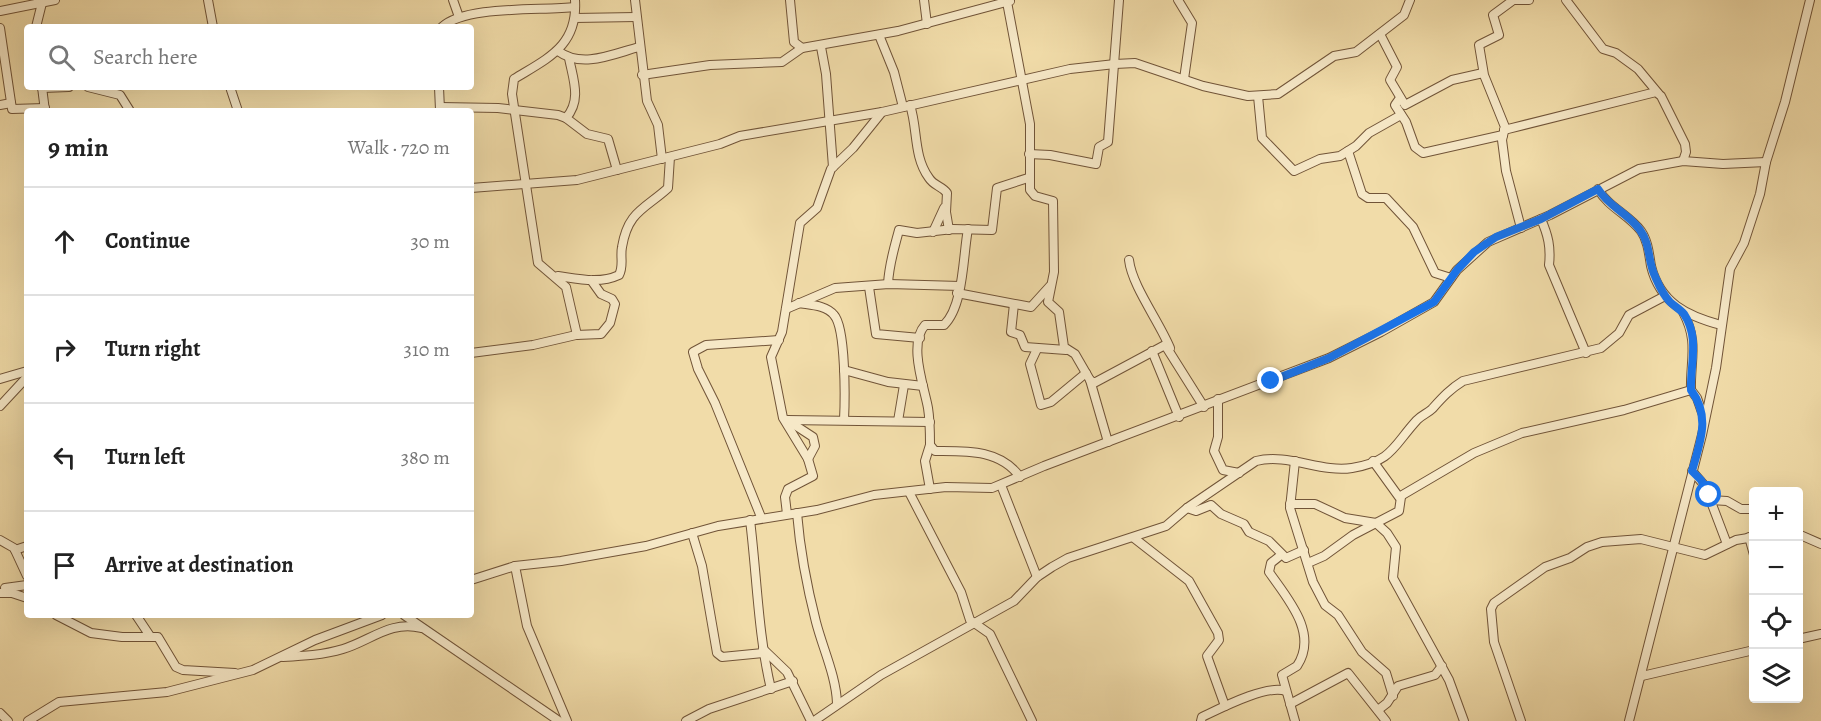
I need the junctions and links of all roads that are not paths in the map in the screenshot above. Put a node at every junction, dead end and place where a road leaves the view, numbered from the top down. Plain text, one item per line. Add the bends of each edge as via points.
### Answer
1 (55, 0) edge
2 (207, 0) edge
3 (453, 0) edge
4 (635, 0) edge
5 (790, 0) edge
6 (924, 0) edge
7 (1119, 0) edge
8 (1178, 0) edge
9 (1410, 0) edge
10 (1512, 0) edge
11 (1529, 0) edge
12 (1566, 0) edge
13 (1810, 0) edge
14 (1009, 1) edge
15 (995, 2) edge
16 (42, 3) junction
17 (575, 4) edge
18 (0, 11) edge
19 (459, 16) junction
20 (636, 17) junction
21 (575, 18) junction
22 (37, 24) edge
23 (212, 24) edge
24 (446, 24) edge
25 (927, 24) junction
26 (0, 28) edge
27 (1380, 34) junction
28 (879, 35) junction
29 (821, 46) junction
30 (639, 47) junction
31 (802, 48) junction
32 (558, 51) junction
33 (569, 58) junction
34 (1115, 64) junction
35 (1483, 73) junction
36 (642, 75) junction
37 (1184, 79) junction
38 (1024, 80) junction
39 (42, 90) edge
40 (100, 90) edge
41 (231, 90) edge
42 (439, 90) edge
43 (1658, 93) junction
44 (1258, 96) junction
45 (1400, 98) junction
46 (11, 103) junction
47 (0, 105) edge
48 (906, 106) junction
49 (45, 108) edge
50 (128, 108) edge
51 (237, 108) edge
52 (440, 108) edge
53 (474, 109) edge
54 (24, 110) edge
55 (513, 110) junction
56 (882, 112) junction
57 (1401, 115) junction
58 (566, 118) junction
59 (829, 119) junction
60 (1503, 132) junction
61 (1348, 151) junction
62 (1029, 154) junction
63 (666, 158) junction
64 (1683, 161) junction
65 (1766, 162) junction
66 (833, 166) junction
67 (617, 170) junction
68 (1028, 178) junction
69 (528, 185) junction
70 (474, 188) edge
71 (1598, 189) junction
72 (946, 204) junction
73 (1541, 219) junction
74 (1521, 228) junction
75 (968, 229) junction
76 (950, 230) junction
77 (933, 232) junction
78 (1129, 260) dead end
79 (556, 276) junction
80 (1451, 278) junction
81 (591, 280) junction
82 (888, 284) junction
83 (1051, 285) junction
84 (869, 287) junction
85 (959, 289) junction
86 (1665, 296) junction
87 (799, 303) junction
88 (1014, 304) junction
89 (786, 309) junction
90 (1682, 311) junction
91 (1721, 325) junction
92 (578, 335) junction
93 (920, 338) junction
94 (779, 340) junction
95 (1036, 349) junction
96 (1066, 350) junction
97 (1152, 351) junction
98 (1172, 352) junction
99 (474, 353) edge
100 (1586, 353) junction
101 (844, 370) junction
102 (24, 372) edge
103 (1088, 377) junction
104 (0, 379) edge
105 (24, 380) edge
106 (904, 384) junction
107 (923, 386) junction
108 (1691, 390) junction
109 (1218, 399) junction
110 (0, 406) edge
111 (1204, 407) junction
112 (1179, 417) junction
113 (785, 419) junction
114 (844, 420) junction
115 (898, 421) junction
116 (1704, 421) junction
117 (930, 422) junction
118 (1108, 442) junction
119 (930, 445) junction
120 (808, 459) junction
121 (1295, 461) junction
122 (1373, 461) junction
123 (1692, 471) junction
124 (1239, 473) junction
125 (1020, 477) junction
126 (1001, 485) junction
127 (930, 489) junction
128 (909, 492) junction
129 (1401, 496) junction
130 (1711, 500) junction
131 (1290, 504) junction
132 (1188, 508) junction
133 (1749, 509) edge
134 (797, 513) junction
135 (787, 514) junction
136 (760, 517) junction
137 (750, 520) junction
138 (1376, 523) junction
139 (692, 533) junction
140 (1803, 536) edge
141 (1134, 538) junction
142 (1749, 538) edge
143 (0, 540) edge
144 (1727, 544) junction
145 (1821, 544) edge
146 (1672, 546) junction
147 (0, 547) edge
148 (24, 547) edge
149 (15, 549) junction
150 (1304, 550) junction
151 (1281, 555) junction
152 (1308, 563) junction
153 (515, 566) junction
154 (24, 569) edge
155 (1037, 577) junction
156 (474, 579) edge
157 (24, 586) edge
158 (0, 590) edge
159 (24, 597) edge
160 (62, 618) edge
161 (138, 618) edge
162 (375, 618) edge
163 (409, 618) edge
164 (975, 624) junction
165 (423, 628) junction
166 (1821, 634) edge
167 (150, 636) junction
168 (1803, 638) edge
169 (763, 651) junction
170 (1749, 651) edge
171 (279, 657) junction
172 (1442, 666) junction
173 (239, 674) junction
174 (1642, 676) junction
175 (793, 681) junction
176 (771, 689) junction
177 (1286, 691) junction
178 (1393, 696) junction
179 (837, 703) junction
180 (1290, 704) junction
181 (1225, 706) junction
182 (1378, 710) junction
183 (0, 713) edge
184 (8, 721) edge
185 (28, 721) edge
186 (559, 721) edge
187 (567, 721) edge
188 (686, 721) edge
189 (813, 721) edge
190 (1032, 721) edge
191 (1201, 721) edge
192 (1295, 721) edge
193 (1386, 721) edge
194 (1464, 721) edge
195 (1521, 721) edge
196 (1629, 721) edge

1 - 16 street
2 - 23 street
3 - 19 street
4 - 20 street
5 - 31 street via 794,42
6 - 25 street
7 - 34 street
8 - 37 street via 1192,22
9 - 27 street via 1404,15
10 - 11 street
10 - 35 street via 1492,15 1499,35 1479,44
12 - 43 street via 1603,49 1638,69
13 - 65 street
14 - 15 street
14 - 38 street
15 - 25 street
16 - 18 street
16 - 22 street
17 - 19 street
17 - 21 street
19 - 24 street
20 - 21 street
20 - 30 street
21 - 32 street
25 - 28 street
26 - 46 street
27 - 44 street via 1356,52 1334,56 1283,92
27 - 45 street via 1397,67 1390,80
28 - 29 street
28 - 48 street
29 - 31 street
29 - 59 street
30 - 33 street via 595,59
30 - 36 street
31 - 36 street via 782,62 710,65
32 - 33 street
32 - 55 street via 514,79
33 - 58 street via 576,95
34 - 37 street via 1135,63
34 - 38 street
34 - 62 street via 1109,141 1100,145 1096,164 1050,154
35 - 45 street via 1452,80 1408,105
35 - 60 street via 1504,123
36 - 63 street
37 - 44 street via 1213,89
38 - 48 street
38 - 62 street via 1030,124
39 - 49 street
40 - 50 street via 120,95
41 - 51 street
42 - 52 street
43 - 60 street
43 - 64 street via 1685,144
44 - 61 street via 1262,138 1292,171
45 - 57 street via 1394,104
46 - 47 street
46 - 54 street via 15,111
48 - 56 street
48 - 72 street via 916,126 915,142 923,167 932,183 946,191
53 - 55 street
55 - 58 street
55 - 69 street
56 - 59 street
56 - 66 street
57 - 60 street via 1415,147 1423,153
57 - 61 street via 1369,133
58 - 67 street via 587,134 608,139
59 - 63 street via 740,136
59 - 66 street
60 - 74 street via 1506,171
61 - 80 street via 1362,194 1386,198 1400,210 1413,227 1435,273
62 - 68 street
63 - 67 street
63 - 81 street via 668,188 641,208 627,226 620,274 599,282
64 - 65 street
64 - 71 street via 1639,169
65 - 91 street via 1751,224 1730,269
66 - 89 street via 817,208 798,227
67 - 69 street via 577,180
68 - 75 street via 997,188 993,229
68 - 83 street via 1032,194 1053,201 1055,251
69 - 70 street
69 - 79 street via 538,262
71 - 73 street
71 - 86 street via 1609,205 1629,218 1646,239 1652,269
72 - 76 street
72 - 77 street
73 - 74 street
73 - 100 street via 1548,237 1550,267
74 - 80 street via 1496,237 1474,252
75 - 76 street
75 - 85 street via 966,264
76 - 77 street
77 - 82 street via 898,231 890,255
78 - 98 street via 1133,278 1157,317
79 - 81 street
79 - 92 street via 567,287
80 - 109 street via 1434,302 1381,332 1329,358
81 - 92 street via 601,294 614,302 615,313 603,333
82 - 84 street
82 - 85 street
83 - 88 street via 1033,306
83 - 96 street via 1048,302 1059,312
84 - 87 street via 826,289
84 - 93 street via 876,334
85 - 88 street
85 - 93 street via 946,324 926,326
86 - 90 street
86 - 100 street via 1634,310 1606,346
87 - 89 street
87 - 101 street via 827,309 836,318
88 - 95 street via 1011,332 1021,336 1025,346
89 - 94 street
90 - 91 street
90 - 108 street via 1695,353
91 - 116 street
92 - 99 street
93 - 107 street via 917,359
94 - 113 street via 771,357
94 - 136 street via 706,345 693,352
95 - 96 street
95 - 103 street via 1030,364 1041,405
96 - 103 street via 1075,354
97 - 98 street via 1163,345
97 - 103 street via 1098,382
97 - 112 street
98 - 111 street
100 - 122 street via 1463,381 1416,421 1395,449
101 - 106 street
101 - 114 street
102 - 104 street
103 - 118 street
105 - 110 street
106 - 107 street
106 - 115 street
107 - 117 street
108 - 116 street
108 - 129 street via 1522,433 1456,462
109 - 111 street
109 - 124 street via 1215,458 1223,470
111 - 112 street
112 - 118 street
113 - 114 street
113 - 120 street
113 - 120 street via 815,440
114 - 115 street
115 - 117 street
116 - 123 street
117 - 119 street
118 - 125 street
119 - 125 street via 934,451 996,457
119 - 127 street via 925,461
120 - 135 street via 813,476 788,489
121 - 122 street via 1343,468
121 - 124 street via 1259,460
121 - 131 street
122 - 129 street via 1394,494
123 - 130 street
123 - 146 street
124 - 132 street
125 - 126 street
126 - 127 street via 985,489
126 - 155 street
127 - 128 street
128 - 134 street via 874,495
128 - 164 street via 961,592 968,617
129 - 138 street via 1399,511
130 - 133 street
130 - 144 street
131 - 138 street via 1315,504 1345,518
131 - 150 street
132 - 141 street via 1166,526
132 - 151 street via 1196,511 1211,506 1269,541
134 - 135 street
134 - 179 street via 816,621
135 - 136 street
136 - 137 street
137 - 139 street
137 - 169 street
138 - 152 street
138 - 172 street via 1396,548 1394,578
139 - 153 street via 646,546
139 - 169 street via 702,566 717,652 722,657
140 - 145 street
141 - 155 street via 1068,558
141 - 181 street via 1195,589 1218,633 1219,640 1207,656
142 - 144 street
143 - 149 street
144 - 146 street via 1705,555
146 - 174 street
146 - 195 street via 1629,538 1591,545 1539,571 1493,605 1494,642
147 - 149 street
148 - 149 street
149 - 154 street
150 - 151 street via 1290,558
150 - 152 street
151 - 177 street via 1271,563 1269,572 1297,615 1306,641 1297,666 1282,675
152 - 178 street via 1325,605 1338,615 1362,652 1386,673
153 - 156 street
153 - 187 street via 527,626
155 - 164 street via 1014,601
157 - 158 street
158 - 159 street
160 - 167 street via 92,633
161 - 167 street
162 - 171 street
163 - 165 street
164 - 179 street
164 - 190 street via 990,634
165 - 171 street via 392,628 342,649 303,657
165 - 186 street
166 - 168 street
167 - 173 street via 160,638 179,669
169 - 175 street
169 - 176 street
170 - 174 street
171 - 173 street
172 - 178 street via 1435,675 1398,686
172 - 194 street
173 - 185 street via 167,692 59,702
174 - 196 street
175 - 176 street
175 - 189 street
176 - 188 street via 708,709
177 - 180 street
177 - 181 street via 1273,689
178 - 182 street
179 - 189 street
180 - 182 street via 1347,673
180 - 192 street
181 - 191 street
182 - 193 street
183 - 184 street

